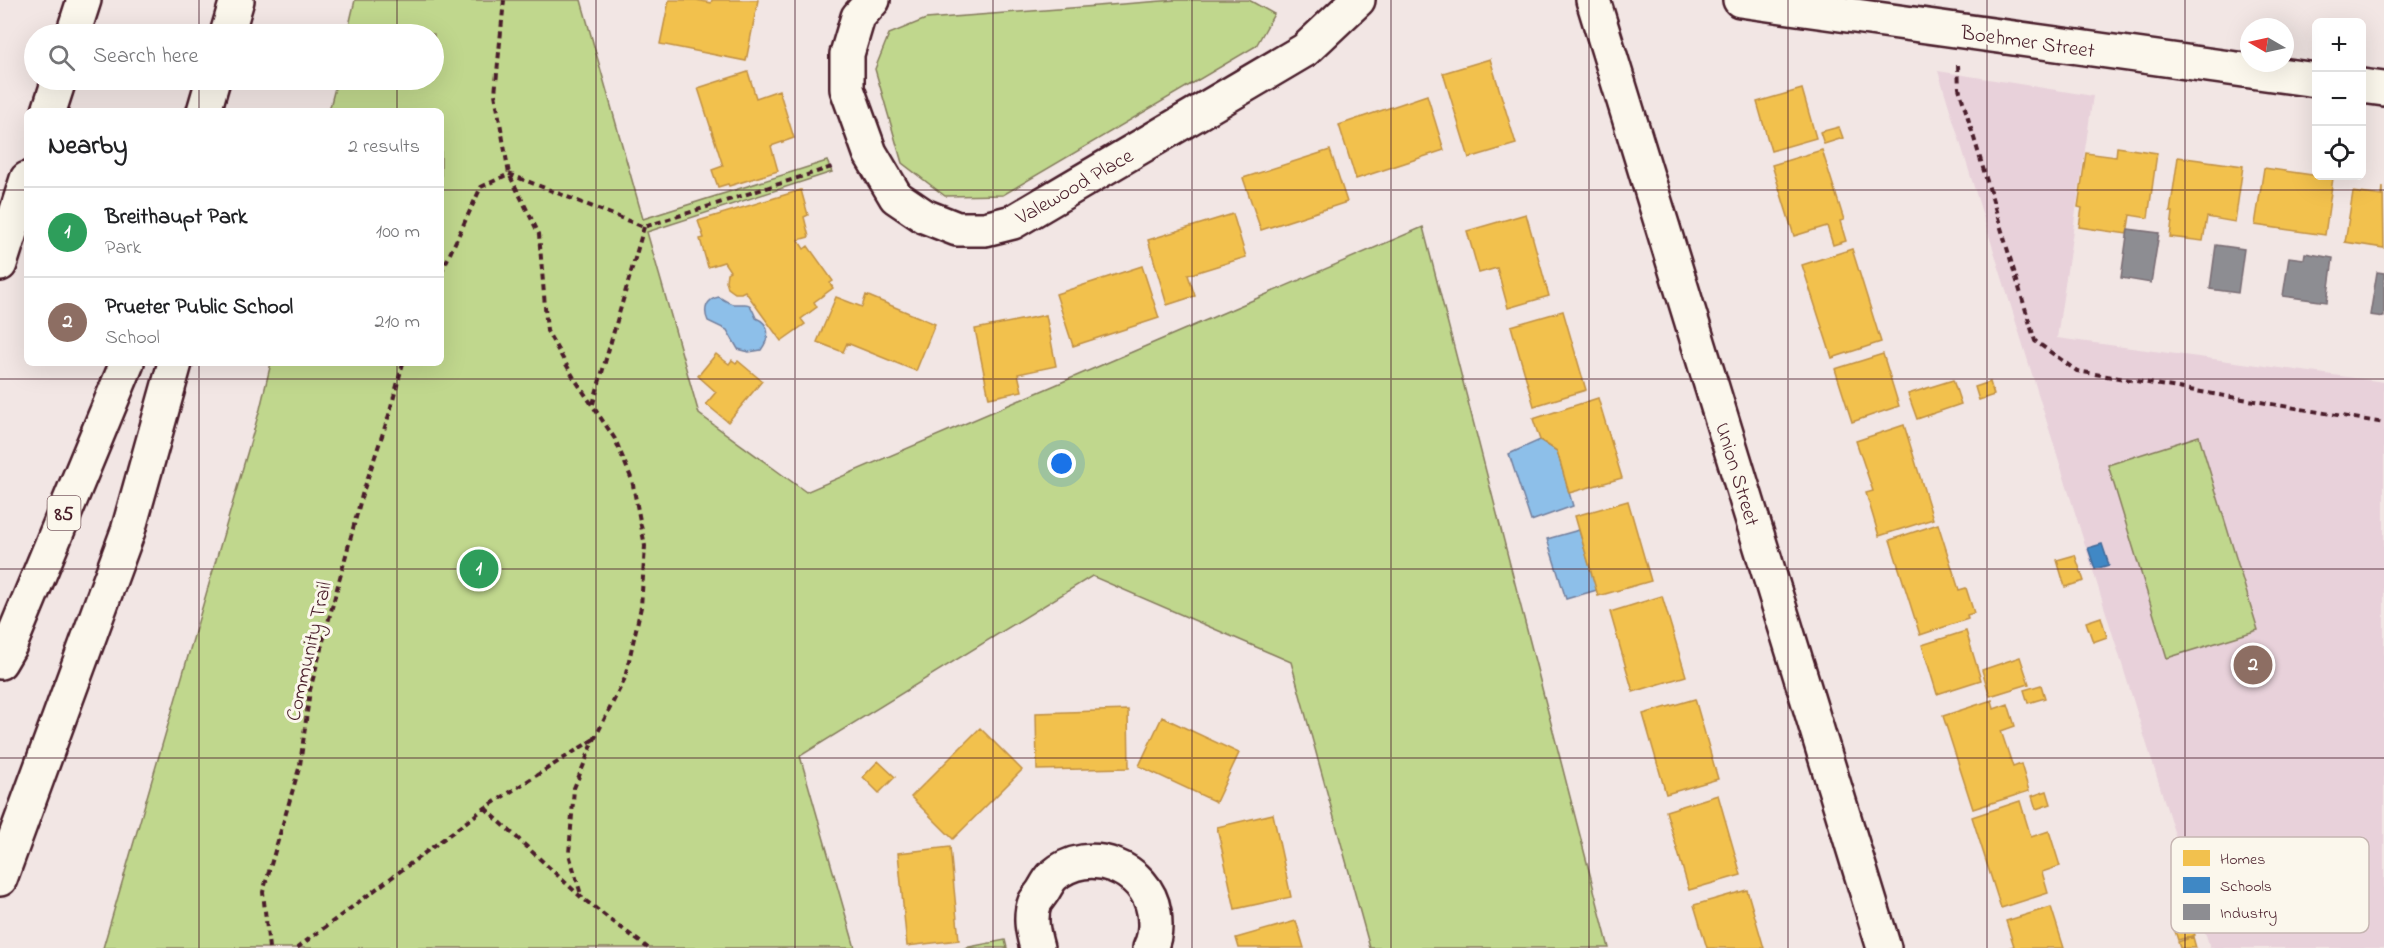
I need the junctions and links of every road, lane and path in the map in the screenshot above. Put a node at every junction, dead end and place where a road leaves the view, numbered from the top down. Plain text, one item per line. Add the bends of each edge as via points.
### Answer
1 (84, 0) edge
2 (237, 0) edge
3 (504, 0) edge
4 (873, 0) edge
5 (1358, 0) edge
6 (1593, 0) edge
7 (1740, 0) edge
8 (76, 24) edge
9 (229, 24) edge
10 (235, 24) edge
11 (1958, 31) junction
12 (2312, 79) edge
13 (2366, 87) edge
14 (2384, 89) edge
15 (56, 90) edge
16 (210, 90) edge
17 (229, 90) edge
18 (50, 108) edge
19 (205, 108) edge
20 (228, 108) edge
21 (870, 153) junction
22 (509, 174) junction
23 (24, 188) edge
24 (644, 226) junction
25 (0, 264) edge
26 (444, 267) edge
27 (126, 366) edge
28 (174, 366) edge
29 (402, 366) edge
30 (593, 404) junction
31 (2384, 423) edge
32 (0, 662) edge
33 (595, 738) junction
34 (484, 808) junction
35 (0, 879) edge
36 (582, 898) junction
37 (269, 948) edge
38 (297, 948) edge
39 (648, 948) edge
40 (1037, 948) edge
41 (1150, 948) edge
42 (1884, 948) edge

1 - 8 main road
2 - 9 main road
2 - 10 main road
3 - 22 path via 495,94
4 - 21 main road, Valewood Place via 858,17 847,54 848,89
5 - 21 main road, Valewood Place via 1305,50 1013,222 957,230 924,216 896,197
6 - 42 main road, Union Street
7 - 11 main road, Boehmer Street
11 - 12 main road, Boehmer Street
11 - 31 path via 1959,88 2035,340 2077,371
13 - 14 main road
15 - 18 main road
16 - 19 main road
17 - 20 main road
21 - 24 path
22 - 24 path
22 - 26 path via 481,187
22 - 30 path via 539,234 547,331
23 - 25 main road
24 - 30 path
27 - 32 main road, 85
28 - 35 main road via 128,531
29 - 37 path, Community Trail via 362,495 310,690 300,765 263,892
30 - 33 path via 615,439 632,480 645,546 641,607 625,678
33 - 34 path
33 - 36 path via 573,799 569,854
34 - 36 path
34 - 38 path
36 - 39 path
40 - 41 main road via 1032,924 1035,902 1053,876 1073,864 1095,861 1112,864 1141,882 1152,901 1156,922

